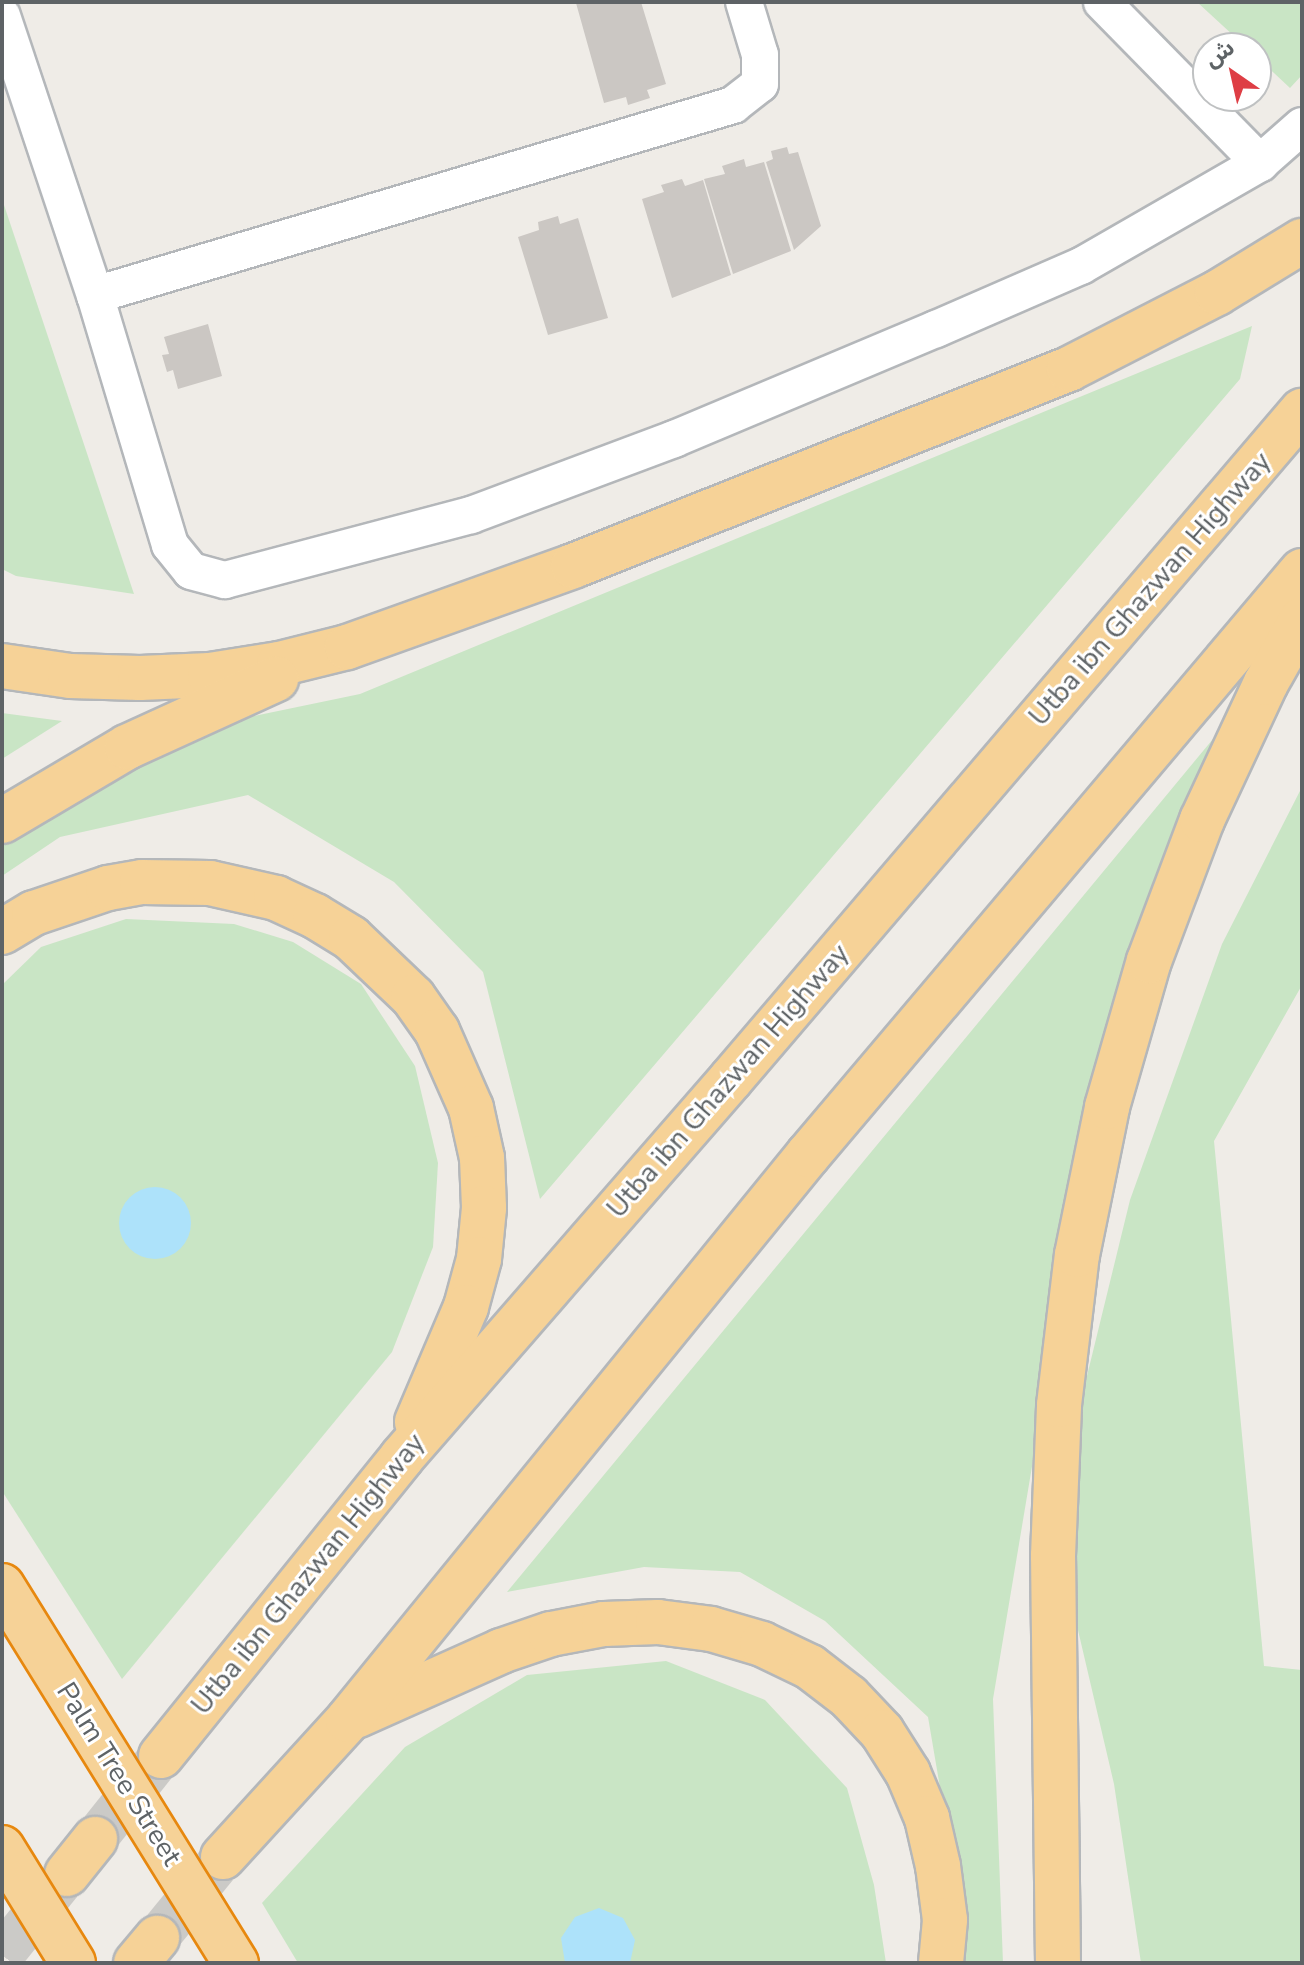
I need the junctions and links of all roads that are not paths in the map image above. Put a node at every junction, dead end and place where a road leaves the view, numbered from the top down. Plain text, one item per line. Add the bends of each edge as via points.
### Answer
1 (744, 2) edge
2 (1102, 2) edge
3 (2, 16) edge
4 (1302, 126) edge
5 (1260, 163) junction
6 (1302, 241) edge
7 (95, 295) junction
8 (1302, 411) edge
9 (1302, 571) edge
10 (1302, 619) edge
11 (347, 647) junction
12 (2, 666) edge
13 (2, 821) edge
14 (2, 932) edge
15 (402, 1457) junction
16 (2, 1586) edge
17 (348, 1720) junction
18 (161, 1756) tunnel mouth
19 (95, 1839) tunnel mouth
20 (2, 1848) edge
21 (223, 1857) tunnel mouth
22 (67, 1874) tunnel mouth
23 (73, 1963) edge
24 (236, 1963) edge
25 (941, 1963) edge
26 (1058, 1963) edge

1 - 7 street via 760,55 760,84 733,105
2 - 5 street
3 - 7 street
4 - 5 street
5 - 7 street via 1081,266 674,439 471,515 225,580 191,571 170,545
6 - 11 highway via 1217,293 1069,369 573,566
8 - 15 highway, Utba ibn Ghazwan Highway
9 - 17 highway via 808,1155
10 - 26 highway via 1202,820 1149,961 1107,1107 1077,1255 1059,1405 1053,1556
11 - 12 highway via 279,664 196,675 70,676
11 - 13 highway via 127,747
14 - 15 highway via 75,897 142,882 244,888 315,916 351,938 413,997 457,1069 471,1108 482,1158 484,1208 479,1259 466,1307
15 - 18 highway, Utba ibn Ghazwan Highway
16 - 24 highway, Palm Tree Street, bridge
17 - 21 highway
17 - 25 highway via 501,1651 604,1624 658,1622 711,1629 762,1644 810,1667 849,1697 882,1732 908,1773 927,1818 938,1866 945,1920
19 - 22 highway
20 - 23 highway, bridge

